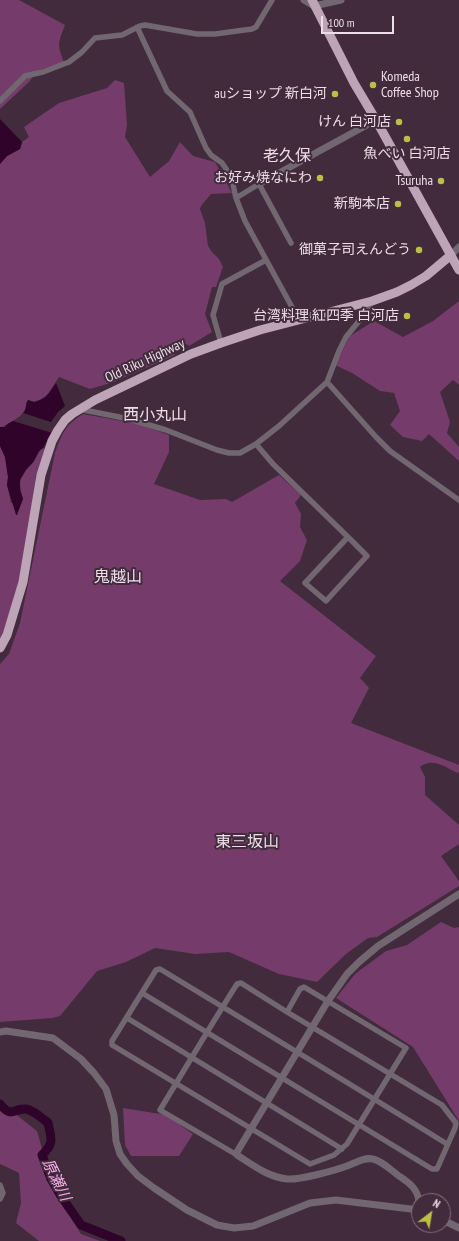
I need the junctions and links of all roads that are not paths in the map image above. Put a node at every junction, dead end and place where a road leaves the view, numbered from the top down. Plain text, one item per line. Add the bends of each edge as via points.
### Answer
1 (272, 0) edge
2 (304, 0) edge
3 (341, 0) edge
4 (313, 3) edge
5 (137, 27) junction
6 (0, 100) edge
7 (376, 120) junction
8 (259, 184) junction
9 (236, 198) junction
10 (291, 243) dead end
11 (459, 247) edge
12 (451, 255) junction
13 (266, 260) junction
14 (459, 270) edge
15 (372, 301) junction
16 (299, 320) junction
17 (221, 343) junction
18 (327, 382) junction
19 (78, 409) junction
20 (256, 444) junction
21 (459, 500) edge
22 (348, 537) junction
23 (0, 648) edge
24 (459, 894) edge
25 (142, 993) junction
26 (328, 1001) junction
27 (222, 1007) junction
28 (287, 1012) junction
29 (126, 1018) junction
30 (312, 1027) junction
31 (0, 1032) edge
32 (207, 1032) junction
33 (297, 1052) junction
34 (192, 1058) junction
35 (390, 1074) junction
36 (281, 1078) junction
37 (176, 1084) junction
38 (375, 1099) junction
39 (266, 1103) junction
40 (359, 1125) junction
41 (251, 1129) junction
42 (447, 1144) junction
43 (342, 1149) junction
44 (237, 1155) junction
45 (0, 1185) edge
46 (417, 1193) edge
47 (0, 1200) edge
48 (411, 1205) edge

1 - 5 street via 252,30 197,34 145,25
2 - 4 street
3 - 4 street
4 - 7 highway
5 - 6 street via 122,35 95,38 69,62 25,76
5 - 9 street via 167,91 190,112 206,148 231,176
7 - 8 street
7 - 12 highway
8 - 9 street
8 - 10 street
9 - 13 street
11 - 12 street, Old Riku Highway
12 - 14 highway
12 - 15 highway, Old Riku Highway via 412,285
13 - 16 street
13 - 17 street via 222,284 213,315
15 - 16 highway, Old Riku Highway
15 - 18 street via 342,344
16 - 17 highway, Old Riku Highway
17 - 19 highway, Old Riku Highway
18 - 20 street
18 - 21 street via 390,451
19 - 20 street via 129,419 229,453 240,453
19 - 23 highway, Old Riku Highway via 58,430 45,462 36,499 23,582
20 - 22 street
22 - 22 street via 367,556 326,600 305,583
24 - 26 street via 370,952 347,974
25 - 27 street via 156,970 160,969
25 - 29 street
25 - 32 street
26 - 28 street via 304,987 300,989
26 - 30 street
26 - 35 street via 406,1048
27 - 28 street via 237,984 241,983
27 - 32 street
27 - 33 street
28 - 30 street
29 - 34 street
29 - 37 street via 112,1045
30 - 33 street
30 - 35 street
31 - 48 street via 6,1030 53,1038 81,1059 106,1089 114,1114 116,1141 126,1164 154,1188 187,1210 217,1225 234,1228 253,1226 310,1203 336,1200
32 - 34 street
32 - 36 street
33 - 36 street
33 - 38 street
34 - 37 street
34 - 39 street
35 - 38 street
35 - 42 street via 442,1105 456,1123
36 - 39 street
36 - 40 street
37 - 41 street
37 - 44 street via 160,1110
38 - 40 street
38 - 42 street
39 - 41 street
39 - 43 street
40 - 42 street via 432,1169 437,1169
40 - 43 street via 348,1144
41 - 43 street via 310,1164 334,1155
41 - 44 street
44 - 46 street via 266,1173 288,1179 374,1159 414,1188
45 - 47 street via 3,1193

